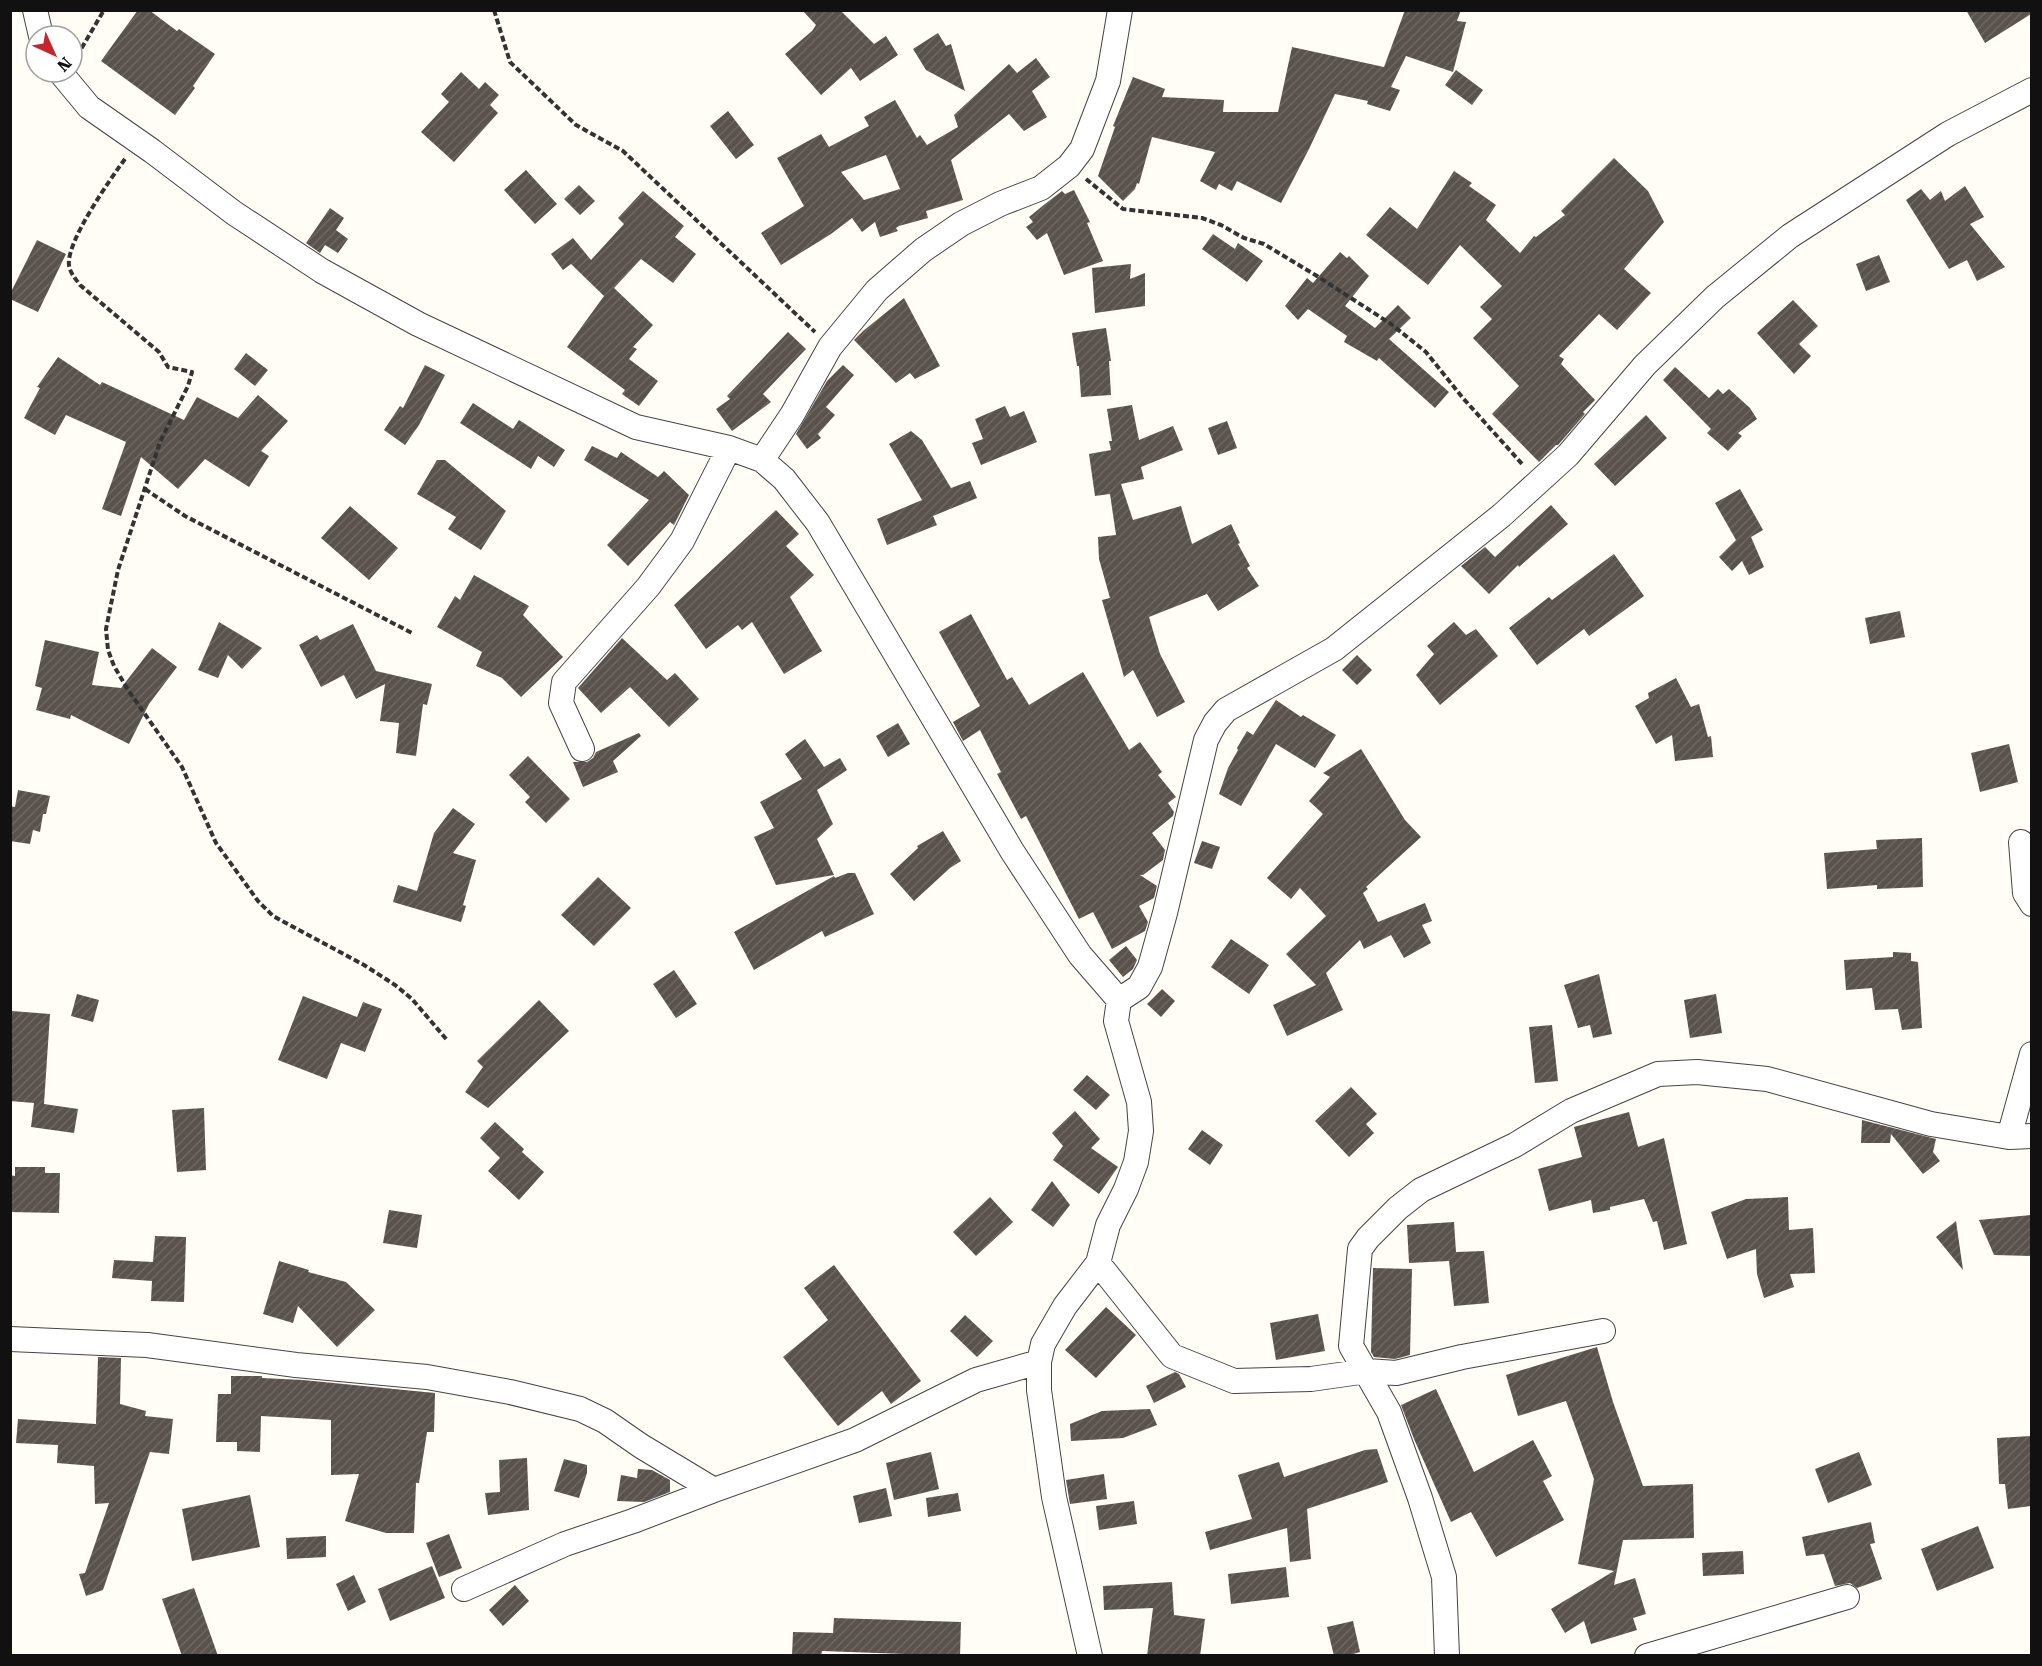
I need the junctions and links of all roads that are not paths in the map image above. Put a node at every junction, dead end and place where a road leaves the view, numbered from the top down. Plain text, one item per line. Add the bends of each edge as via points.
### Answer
1 (1120, 10) edge
2 (70, 84) edge
3 (2031, 90) edge
4 (729, 448) junction
5 (762, 460) junction
6 (582, 749) dead end
7 (2021, 842) dead end
8 (2031, 904) edge
9 (1119, 1000) junction
10 (2031, 1054) edge
11 (2020, 1137) edge
12 (1098, 1263) junction
13 (1603, 1331) dead end
14 (10, 1339) edge
15 (1039, 1362) junction
16 (1367, 1371) junction
17 (714, 1490) junction
18 (464, 1589) dead end
19 (1846, 1597) dead end
20 (1090, 1656) edge
21 (1447, 1656) edge
22 (1647, 1656) edge

1 - 5 street via 1108,81 1082,148 1069,166 1041,188 961,224 923,250 877,290 830,347
2 - 4 street via 89,107 234,213 322,271 418,324 636,427
3 - 9 street via 1948,134 1790,236 1707,305 1646,365 1568,455 1502,515 1334,649 1226,710 1206,741 1150,968 1139,987
4 - 5 street
4 - 6 street via 682,541 648,587 564,682 561,703
5 - 9 street via 784,479 818,523 1012,851 1080,955
7 - 8 street via 2025,893
9 - 12 street via 1116,1021 1139,1102 1141,1131 1136,1162 1108,1225
10 - 11 street
11 - 16 street via 1931,1124 1767,1079 1696,1072 1658,1074 1571,1111 1515,1145 1421,1190 1368,1238 1360,1249 1351,1346
12 - 15 street via 1065,1306 1043,1344
12 - 16 street via 1172,1356 1234,1381 1311,1379
13 - 16 street via 1396,1373
14 - 17 street via 147,1345 427,1377 510,1392 597,1417
15 - 17 street via 976,1380 855,1440
15 - 20 street via 1054,1497
16 - 21 street via 1389,1412 1444,1577
17 - 18 street via 565,1544
19 - 22 street

